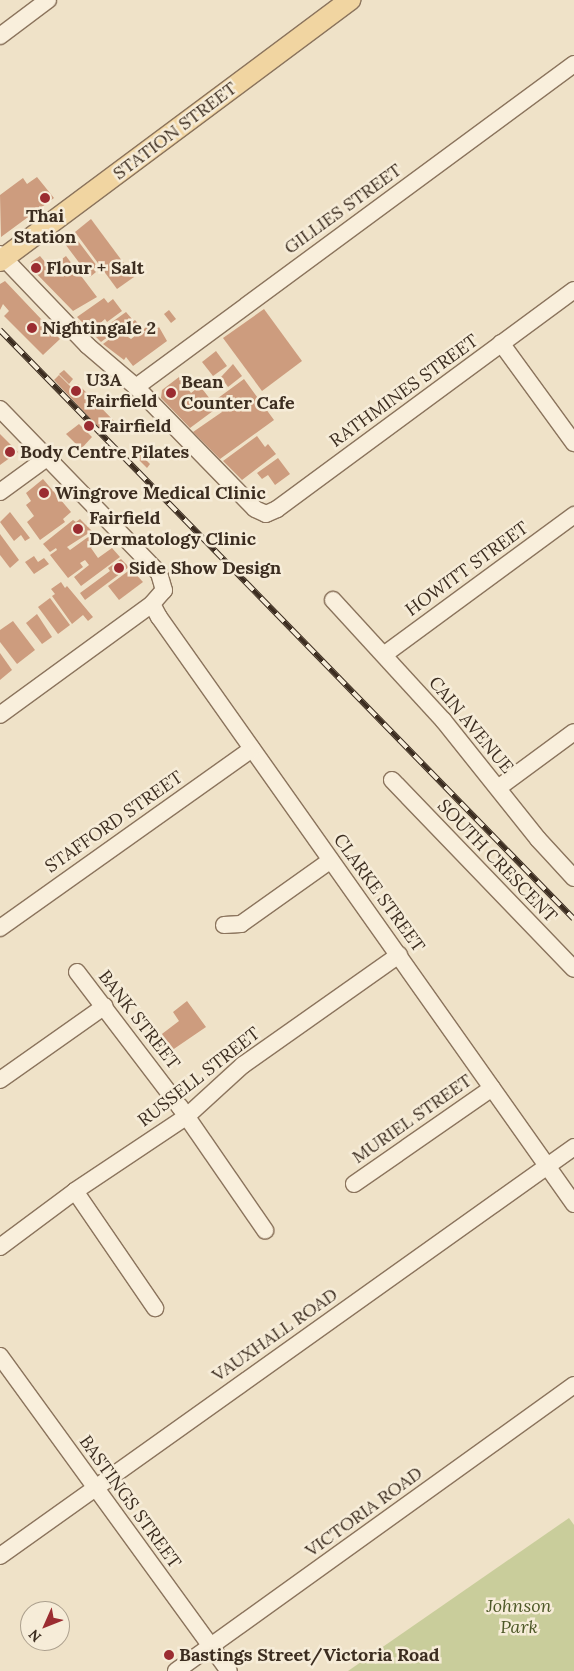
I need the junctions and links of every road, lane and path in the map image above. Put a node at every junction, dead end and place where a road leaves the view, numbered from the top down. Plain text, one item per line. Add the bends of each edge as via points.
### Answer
1 (48, 0) edge
2 (350, 0) edge
3 (0, 36) edge
4 (574, 64) edge
5 (1, 258) edge
6 (574, 290) edge
7 (501, 343) junction
8 (136, 387) junction
9 (0, 409) edge
10 (574, 442) edge
11 (48, 457) junction
12 (0, 492) edge
13 (574, 515) edge
14 (333, 600) dead end
15 (152, 604) junction
16 (385, 654) junction
17 (0, 715) edge
18 (574, 732) edge
19 (252, 750) junction
20 (392, 780) dead end
21 (498, 788) junction
22 (331, 860) junction
23 (574, 878) edge
24 (224, 925) dead end
25 (0, 928) edge
26 (399, 955) junction
27 (574, 968) edge
28 (77, 972) dead end
29 (104, 1006) junction
30 (0, 1080) edge
31 (492, 1088) junction
32 (186, 1117) junction
33 (574, 1147) edge
34 (547, 1166) junction
35 (354, 1184) dead end
36 (76, 1191) junction
37 (574, 1204) edge
38 (265, 1230) dead end
39 (0, 1247) edge
40 (155, 1308) dead end
41 (0, 1356) edge
42 (574, 1385) edge
43 (95, 1488) junction
44 (0, 1556) edge
45 (211, 1646) junction
46 (176, 1671) edge
47 (229, 1671) edge

1 - 3 street
2 - 5 main road, STATION STREET
4 - 8 street, GILLIES STREET
5 - 8 street via 88,346
6 - 7 street, RATHMINES STREET
7 - 8 street, RATHMINES STREET via 277,510 266,514 255,509
7 - 10 street
9 - 11 street
11 - 12 street
11 - 15 street via 160,572 164,590
13 - 16 street, HOWITT STREET
14 - 16 street, CAIN AVENUE
15 - 17 street
15 - 19 street, CLARKE STREET
16 - 21 street, CAIN AVENUE via 449,726
18 - 21 street
19 - 22 street, CLARKE STREET
19 - 25 street, STAFFORD STREET
20 - 27 street, SOUTH CRESCENT
21 - 23 street, CAIN AVENUE
22 - 24 street via 241,924
22 - 26 street, CLARKE STREET
26 - 31 street, CLARKE STREET
26 - 32 street, RUSSELL STREET via 243,1065
28 - 29 street, BANK STREET
29 - 30 street
29 - 32 street, BANK STREET
31 - 34 street, CLARKE STREET
31 - 35 street, MURIEL STREET
32 - 36 street, RUSSELL STREET
32 - 38 street, BANK STREET
33 - 34 street, VAUXHALL ROAD
34 - 37 street, CLARKE STREET
34 - 43 street, VAUXHALL ROAD
36 - 39 street, RUSSELL STREET
36 - 40 street
41 - 43 street, BASTINGS STREET
42 - 45 street, VICTORIA ROAD
43 - 44 street, VAUXHALL ROAD
43 - 45 street, BASTINGS STREET
45 - 46 street, VICTORIA ROAD
45 - 47 street, BASTINGS STREET

